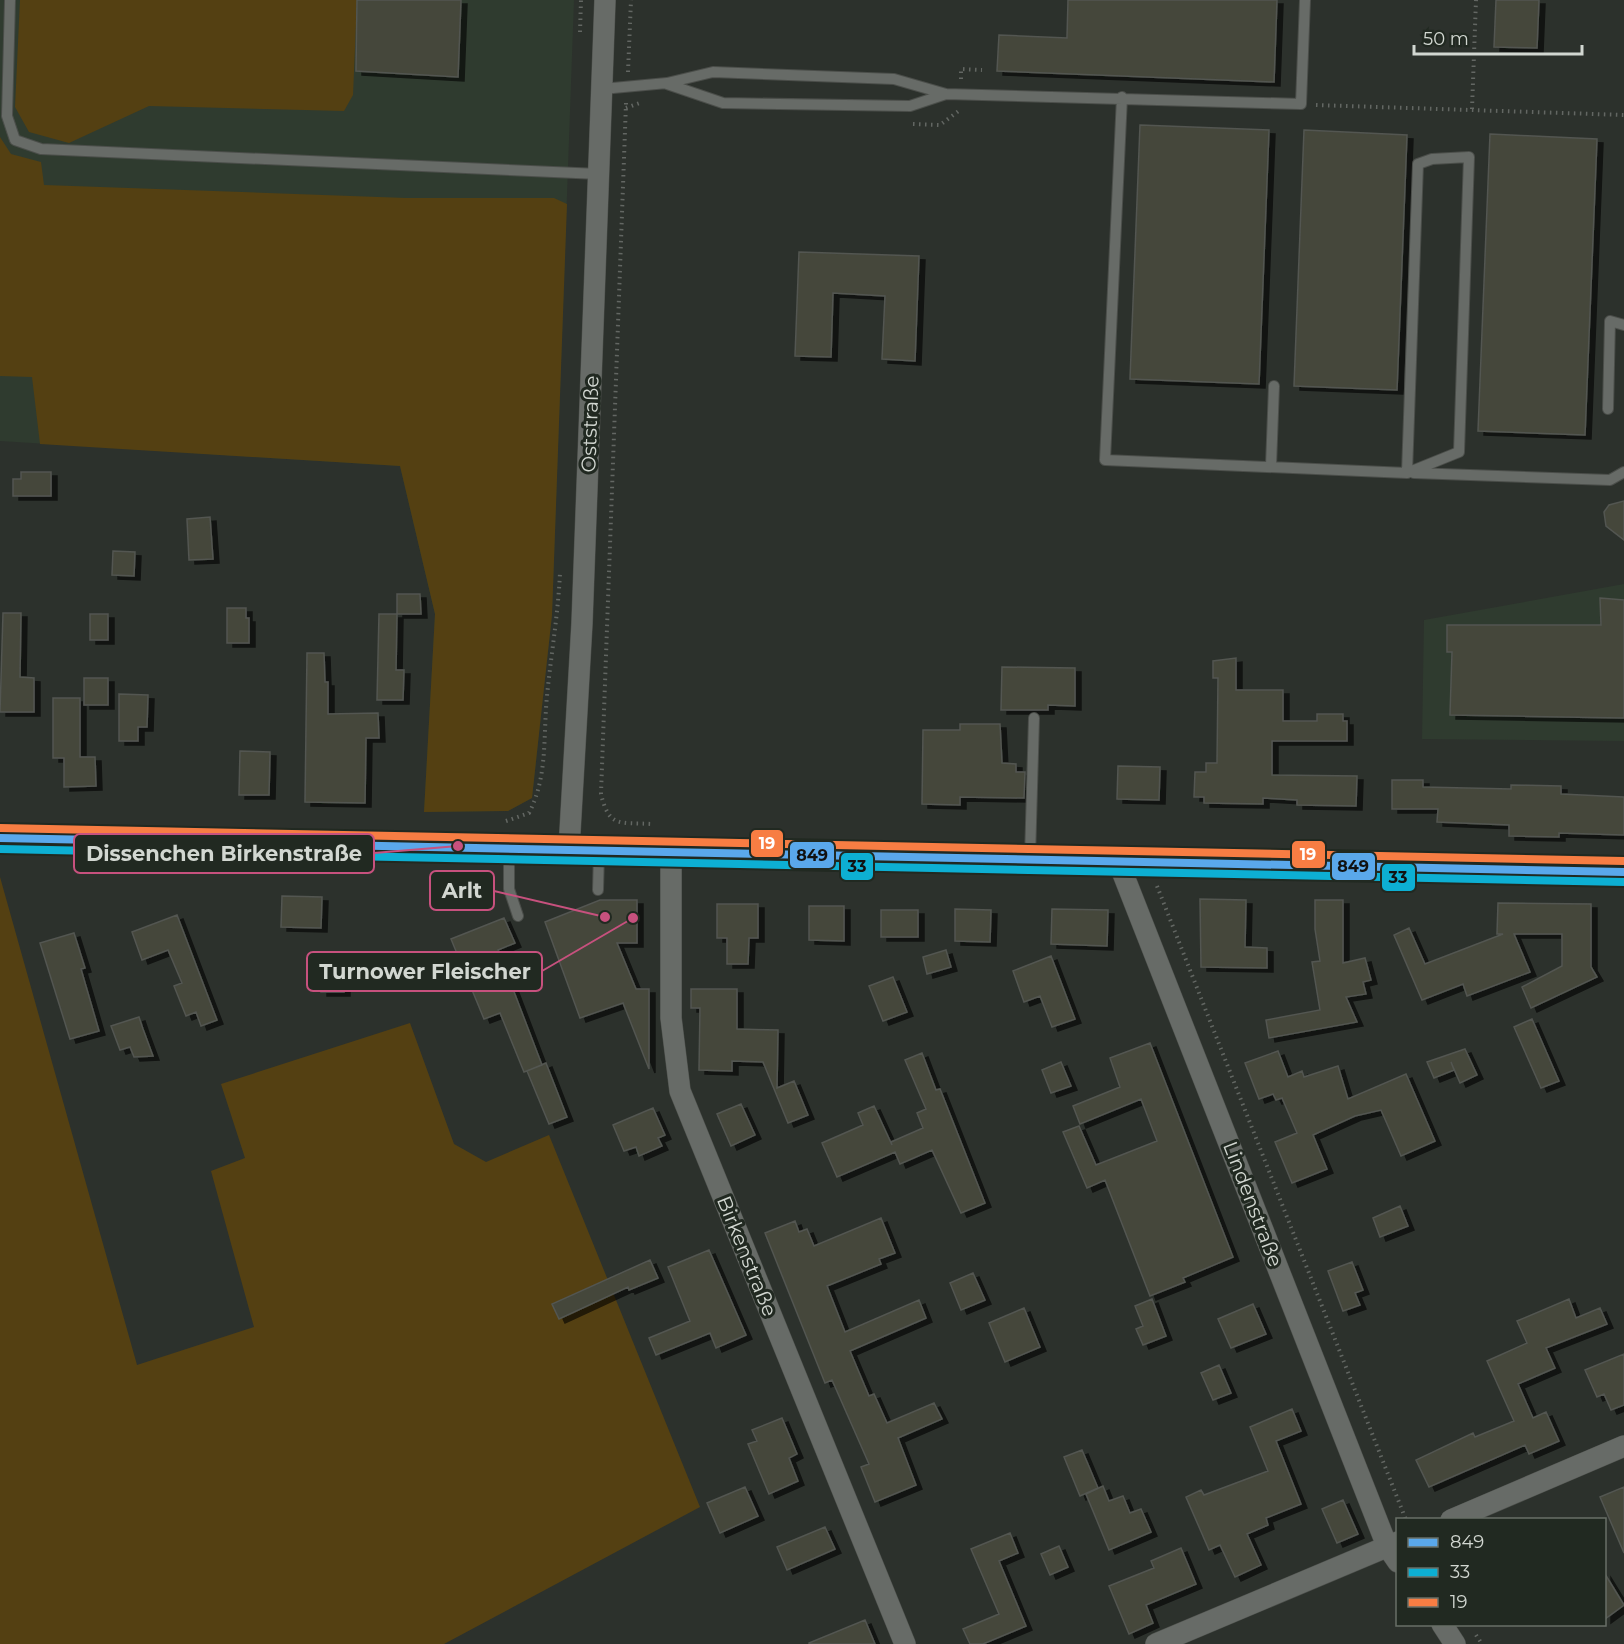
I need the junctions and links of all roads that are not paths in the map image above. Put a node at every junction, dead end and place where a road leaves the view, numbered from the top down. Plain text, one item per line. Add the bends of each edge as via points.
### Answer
1 (10, 0) edge
2 (605, 0) edge
3 (1305, 0) edge
4 (667, 83) junction
5 (602, 89) junction
6 (946, 94) junction
7 (1122, 97) junction
8 (599, 174) junction
9 (1624, 325) edge
10 (1275, 386) dead end
11 (1608, 409) dead end
12 (1271, 466) junction
13 (1624, 472) edge
14 (1407, 473) junction
15 (1034, 718) dead end
16 (0, 838) edge
17 (509, 848) junction
18 (569, 849) junction
19 (599, 849) junction
20 (671, 850) junction
21 (1030, 859) junction
22 (1118, 861) junction
23 (1624, 872) edge
24 (598, 890) dead end
25 (518, 916) dead end
26 (1624, 1446) edge
27 (1456, 1518) edge
28 (1394, 1550) edge
29 (1443, 1626) edge
30 (905, 1644) edge
31 (1156, 1644) edge
32 (1455, 1644) edge

1 - 8 lane via 7,116 15,140 41,149
2 - 5 street, Oststraße
3 - 7 lane via 1301,104
4 - 5 lane
4 - 6 lane via 713,72 894,79
4 - 6 lane via 723,103 910,106
5 - 8 street, Oststraße
6 - 7 lane
7 - 12 lane via 1105,460
8 - 18 street, Oststraße
9 - 11 lane via 1610,321
10 - 12 lane
12 - 14 lane
13 - 14 lane via 1610,480
14 - 14 lane via 1418,164 1432,159 1469,157 1459,452
15 - 21 lane
16 - 17 main road
17 - 18 main road
17 - 25 lane via 509,889
18 - 19 main road
19 - 20 main road
19 - 24 lane
20 - 21 main road
20 - 30 street, Birkenstraße via 671,1018 680,1091
21 - 22 main road
22 - 23 main road
22 - 28 street, Lindenstraße
26 - 27 street
28 - 31 street
29 - 32 street

